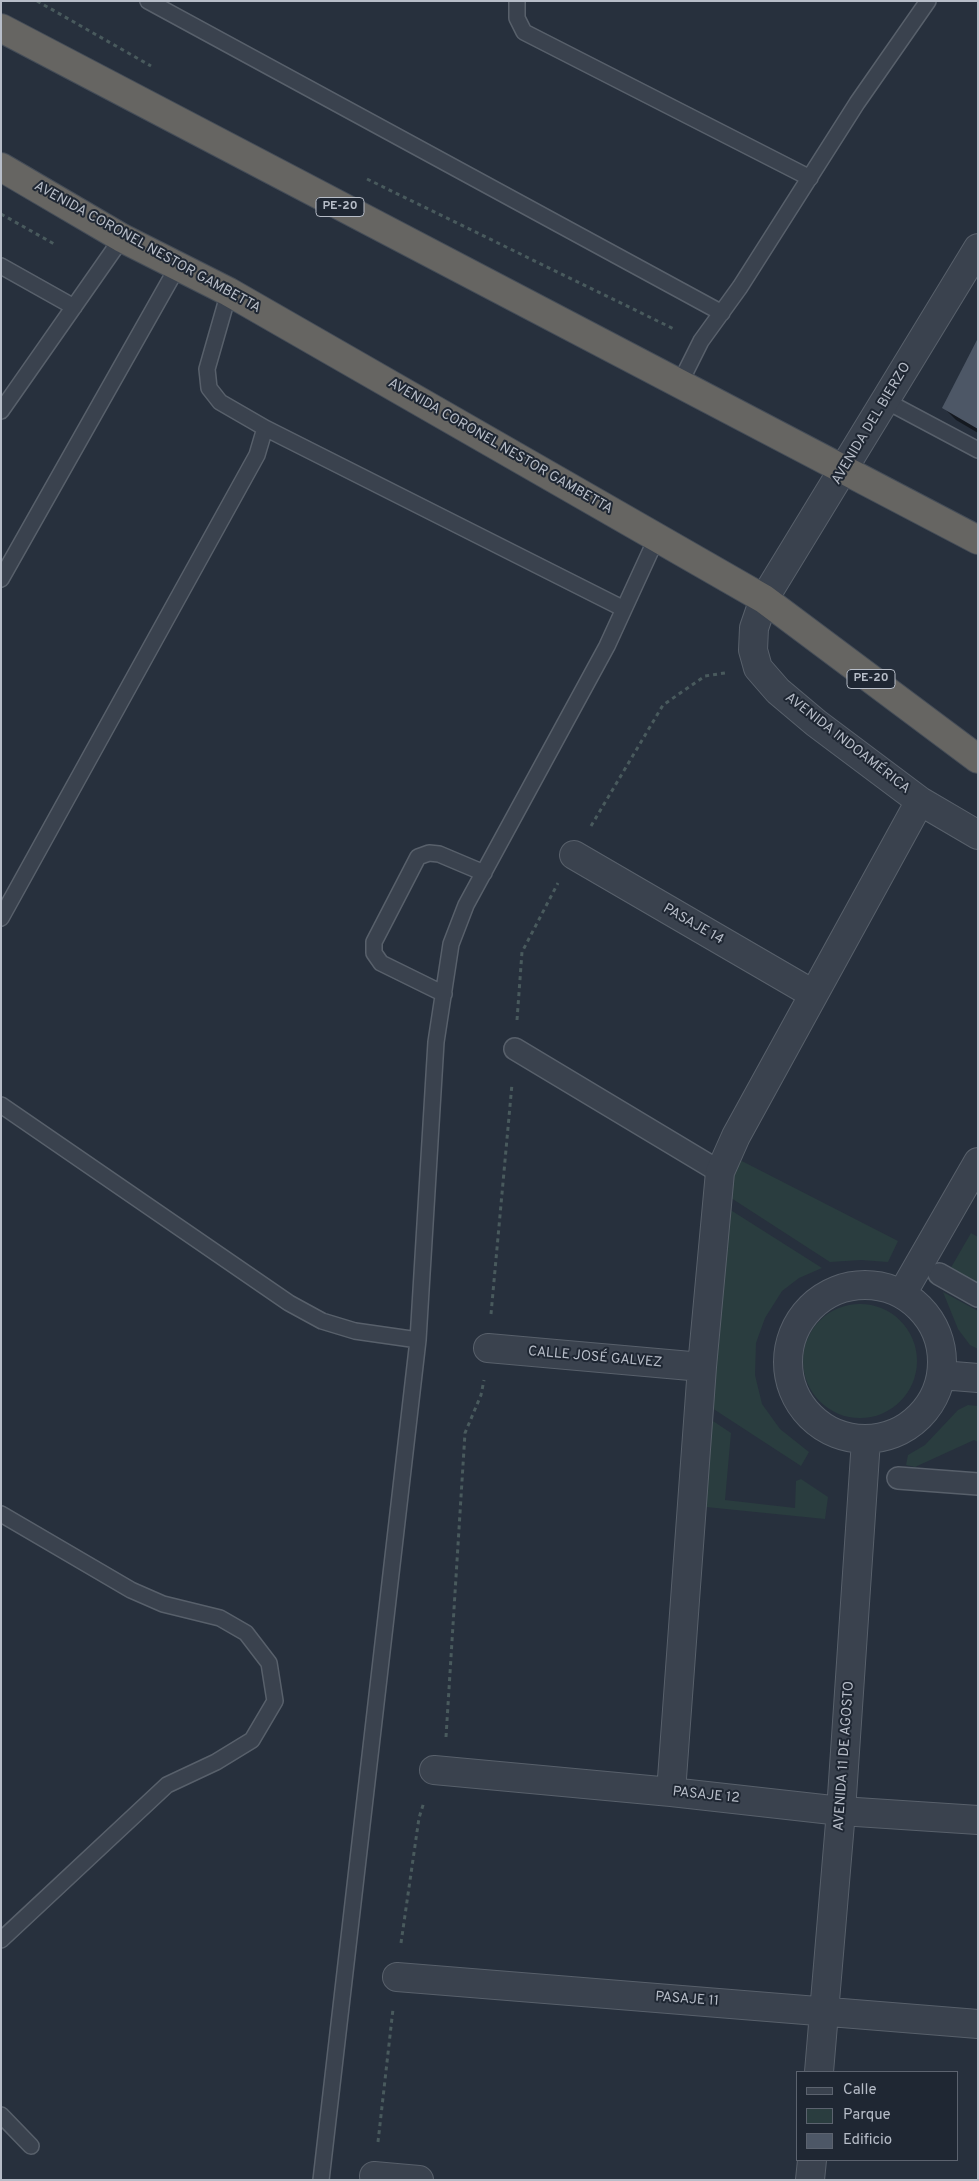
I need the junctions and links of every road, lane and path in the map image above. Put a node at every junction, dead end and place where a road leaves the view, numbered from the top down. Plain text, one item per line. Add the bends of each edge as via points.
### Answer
1 (37, 1) edge
2 (148, 1) edge
3 (517, 1) edge
4 (928, 1) edge
5 (1, 28) edge
6 (160, 70) dead end
7 (1, 167) edge
8 (360, 175) dead end
9 (810, 178) junction
10 (1, 214) edge
11 (122, 238) junction
12 (56, 246) dead end
13 (978, 248) edge
14 (1, 266) edge
15 (178, 266) junction
16 (229, 292) junction
17 (74, 307) junction
18 (722, 313) junction
19 (701, 341) junction
20 (680, 383) junction
21 (886, 402) junction
22 (1, 411) edge
23 (265, 428) junction
24 (978, 450) edge
25 (845, 469) junction
26 (657, 537) junction
27 (978, 540) edge
28 (1, 579) edge
29 (764, 598) junction
30 (624, 609) junction
31 (978, 759) edge
32 (920, 801) junction
33 (978, 835) edge
34 (574, 855) dead end
35 (484, 873) junction
36 (1, 918) edge
37 (444, 994) junction
38 (813, 994) junction
39 (515, 1049) dead end
40 (1, 1105) edge
41 (978, 1162) edge
42 (720, 1172) junction
43 (939, 1274) dead end
44 (902, 1294) junction
45 (978, 1296) edge
46 (418, 1340) junction
47 (488, 1348) dead end
48 (702, 1367) junction
49 (941, 1375) junction
50 (978, 1378) edge
51 (866, 1440) junction
52 (898, 1478) dead end
53 (978, 1484) edge
54 (1, 1514) edge
55 (434, 1770) dead end
56 (671, 1792) junction
57 (841, 1811) junction
58 (978, 1820) edge
59 (1, 1940) edge
60 (396, 1977) dead end
61 (825, 2011) junction
62 (978, 2024) edge
63 (819, 2071) edge
64 (1, 2115) edge
65 (31, 2146) dead end
66 (812, 2161) edge
67 (374, 2176) dead end
68 (322, 2180) edge
69 (419, 2180) edge
70 (810, 2180) edge

1 - 6 path
2 - 18 lane
3 - 9 lane via 517,18 524,32
4 - 9 lane
5 - 20 highway, PE-20
7 - 11 highway, AVENIDA CORONEL NESTOR GAMBETTA / PE-20
8 - 19 path
9 - 18 lane
10 - 12 path
11 - 15 highway, AVENIDA CORONEL NESTOR GAMBETTA / PE-20
11 - 17 lane
13 - 21 street, AVENIDA DEL BIERZO
14 - 17 lane
15 - 16 highway, AVENIDA CORONEL NESTOR GAMBETTA / PE-20
15 - 28 lane
16 - 23 lane via 207,369 209,388 220,402
16 - 26 highway, AVENIDA CORONEL NESTOR GAMBETTA / PE-20
17 - 22 lane
18 - 19 lane
19 - 20 lane
20 - 25 highway, PE-20
21 - 24 lane
21 - 25 street, AVENIDA DEL BIERZO
23 - 30 lane
23 - 36 lane via 257,455
25 - 27 highway, PE-20
25 - 29 street, AVENIDA DEL BIERZO
26 - 29 highway, AVENIDA CORONEL NESTOR GAMBETTA / PE-20
26 - 30 lane
29 - 31 highway, AVENIDA CORONEL NESTOR GAMBETTA / PE-20
29 - 32 street, AVENIDA INDOAMÉRICA via 754,628 753,650 758,668 778,691 816,723
30 - 35 lane
32 - 33 street, AVENIDA INDOAMÉRICA
32 - 38 street
34 - 38 street, PASAJE 14
35 - 37 lane via 466,905 451,944
35 - 37 lane via 439,854 418,857 374,942 374,953 381,963
37 - 46 lane via 436,1042
38 - 42 street
39 - 42 street
40 - 46 lane via 289,1303 322,1321 355,1331
41 - 44 street
42 - 48 street
43 - 45 street
44 - 49 street via 922,1309 935,1328 942,1351
44 - 51 street via 873,1285 841,1288 814,1304 795,1329 788,1360 793,1390 805,1410 835,1434
46 - 68 lane
47 - 48 street, CALLE JOSÉ GALVEZ
48 - 56 street
49 - 50 street
49 - 51 street via 932,1400 915,1422 892,1436
51 - 57 street, AVENIDA 11 DE AGOSTO
52 - 53 street
54 - 59 lane via 130,1590 163,1604 220,1618 246,1633 269,1663 275,1701 252,1740 167,1786
55 - 56 street, PASAJE 12
56 - 57 street, PASAJE 12
57 - 58 street, PASAJE 12
57 - 61 street, AVENIDA 11 DE AGOSTO
60 - 61 street, PASAJE 11
61 - 62 street, PASAJE 11
61 - 63 street, AVENIDA 11 DE AGOSTO
64 - 65 lane
66 - 70 street
67 - 69 street

